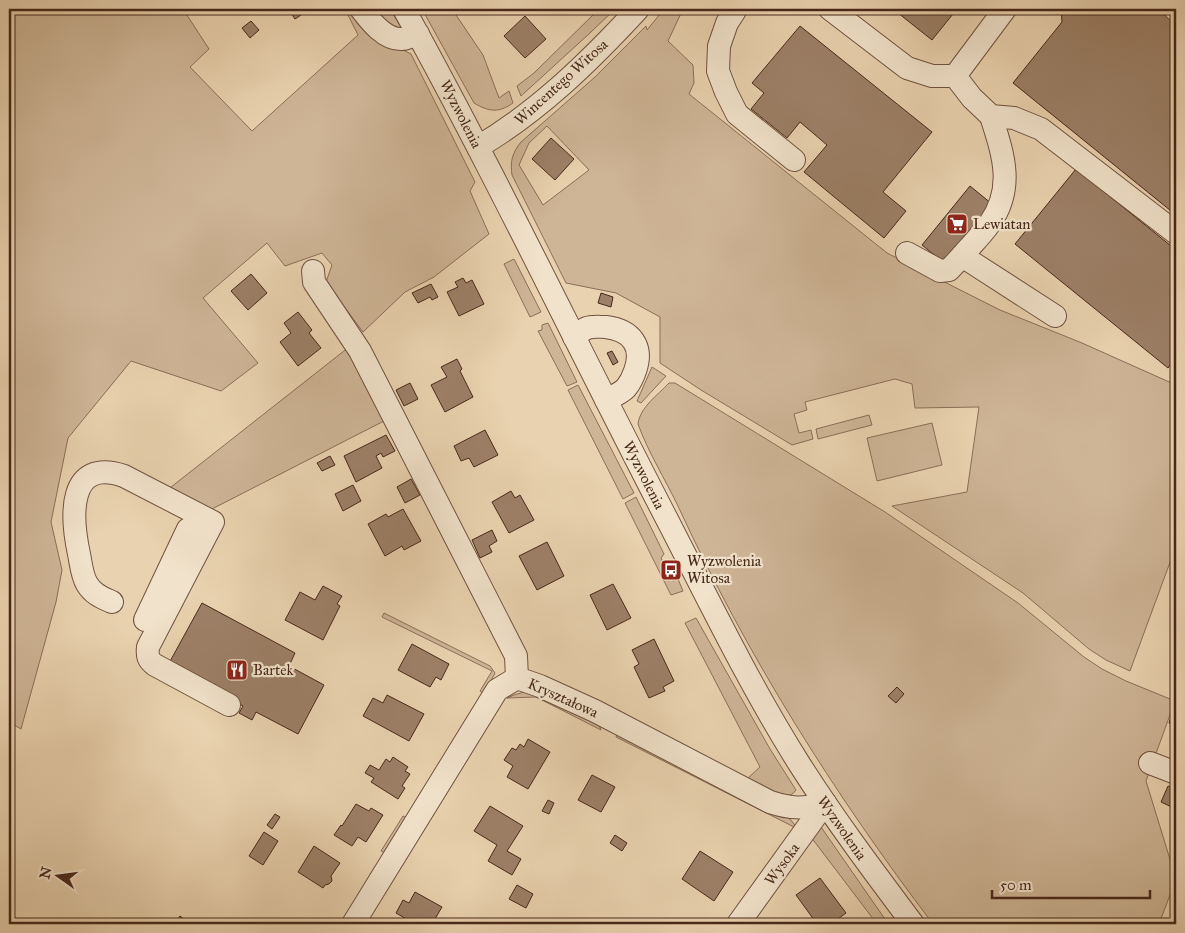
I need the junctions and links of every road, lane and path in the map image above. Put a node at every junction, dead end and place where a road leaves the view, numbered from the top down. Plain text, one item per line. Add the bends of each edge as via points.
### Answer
1 (361, 9) edge
2 (404, 9) edge
3 (638, 9) edge
4 (736, 9) edge
5 (830, 9) edge
6 (1005, 9) edge
7 (418, 34) junction
8 (955, 76) junction
9 (991, 116) junction
10 (478, 148) junction
11 (794, 160) dead end
12 (1176, 233) edge
13 (907, 253) dead end
14 (962, 256) junction
15 (313, 271) dead end
16 (1055, 316) dead end
17 (574, 337) junction
18 (606, 400) junction
19 (188, 529) dead end
20 (112, 602) dead end
21 (145, 620) dead end
22 (517, 678) junction
23 (229, 705) dead end
24 (1150, 763) dead end
25 (1176, 774) edge
26 (826, 803) junction
27 (353, 924) edge
28 (738, 924) edge
29 (913, 924) edge

1 - 7 street via 387,35 402,39
2 - 7 street, Wyzwolenia
3 - 10 street, Wincentego Witosa via 539,105
4 - 11 street via 719,46 718,71 726,92 737,114
5 - 8 street via 907,68 932,76
6 - 8 street
7 - 10 street, Wyzwolenia
8 - 9 street
9 - 12 street via 1014,118 1041,129
9 - 14 street via 1001,147 1004,194 990,223
10 - 17 street, Wyzwolenia
13 - 14 street via 940,270 949,270
14 - 16 street
15 - 22 street via 314,282 360,351 516,656
17 - 18 street, Wyzwolenia
17 - 18 street via 587,328 599,326 622,331 637,346 632,380 625,390
18 - 26 street, Wyzwolenia via 757,694
19 - 21 street
20 - 23 street via 96,595 85,582 77,544 74,514 78,489 90,475 99,472 124,476 213,522 147,655 150,662
22 - 26 street, Kryształowa via 595,712 770,802 798,808
22 - 27 street, Kryształowa via 497,690
24 - 25 street
26 - 28 street, Wysoka
26 - 29 street, Wyzwolenia

